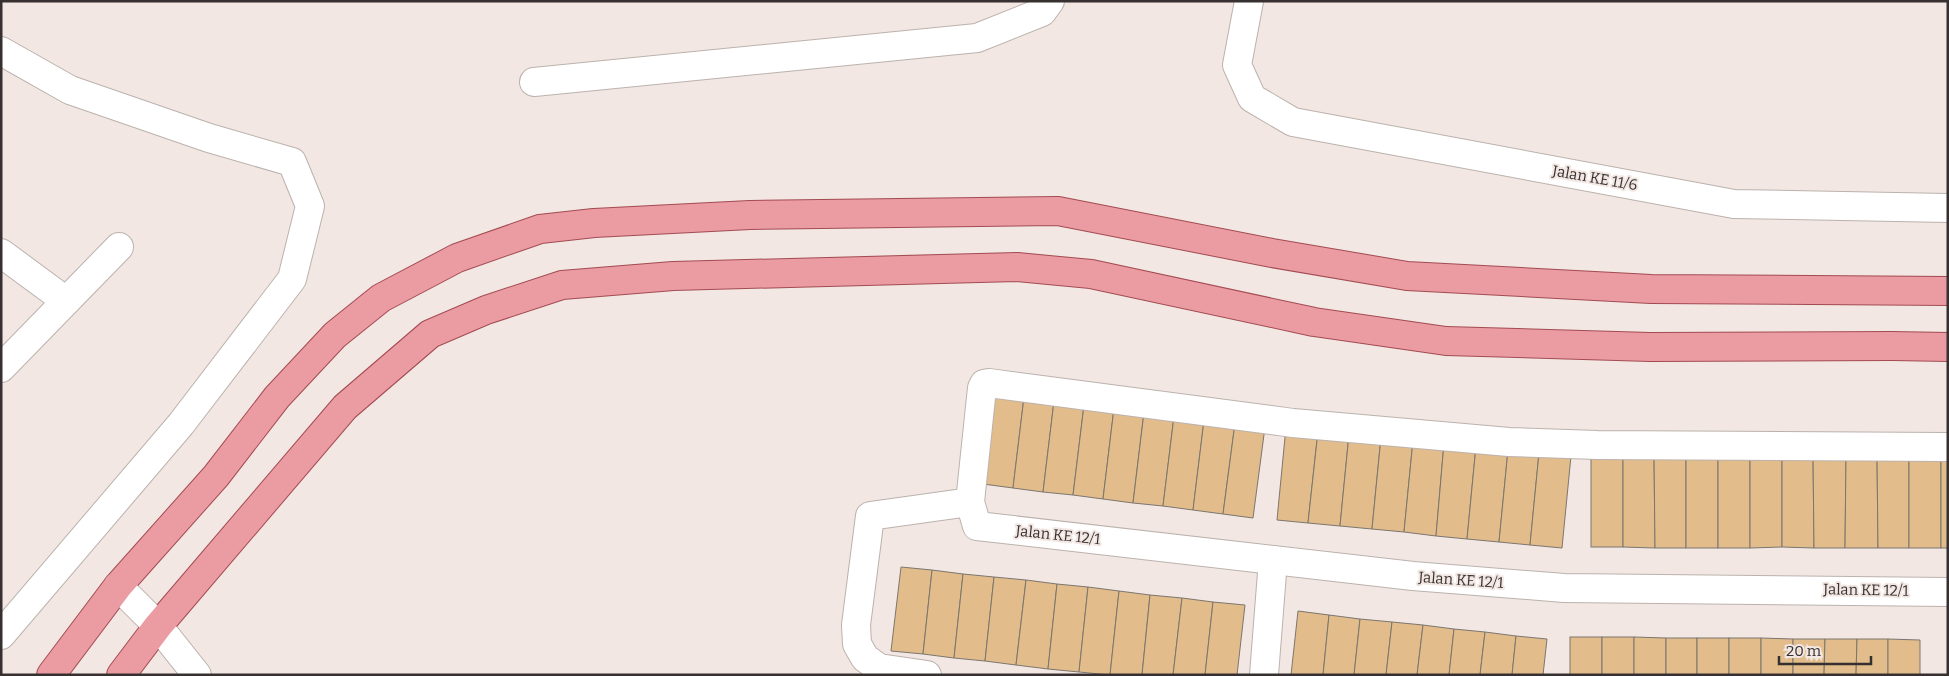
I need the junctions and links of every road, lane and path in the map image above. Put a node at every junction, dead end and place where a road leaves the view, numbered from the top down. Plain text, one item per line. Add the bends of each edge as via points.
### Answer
1 (1050, 1) edge
2 (1249, 1) edge
3 (1, 51) edge
4 (534, 82) dead end
5 (1948, 208) edge
6 (119, 247) dead end
7 (1, 253) edge
8 (1948, 291) edge
9 (66, 301) junction
10 (1948, 348) edge
11 (1, 368) edge
12 (1948, 447) edge
13 (973, 514) junction
14 (1273, 560) junction
15 (118, 586) junction
16 (1948, 592) edge
17 (158, 626) junction
18 (1, 635) edge
19 (51, 675) edge
20 (121, 675) edge
21 (197, 675) edge
22 (927, 675) edge
23 (1264, 675) edge

1 - 4 street via 1042,12 978,38
2 - 5 street, Jalan KE 11/6 via 1237,65 1252,98 1293,122 1734,204
3 - 18 street via 70,90 208,138 292,162 310,206 292,279 181,424
6 - 9 street
7 - 9 street
8 - 15 main road via 1651,290 1407,276 1058,210 750,215 540,229 457,258 381,298 335,335 277,396 216,476
9 - 11 street
10 - 17 main road via 1650,347 1446,342 1314,322 1091,274 1016,267 673,276 562,285 486,310 430,334 345,407
12 - 13 street via 1509,442 1293,423 989,383 982,388
13 - 14 street, Jalan KE 12/1
13 - 22 street, Jalan KE 12/1 via 870,516 856,626 857,644 865,658 879,668
14 - 16 street, Jalan KE 12/1 via 1413,576 1564,588
14 - 23 street
15 - 17 street
15 - 19 main road
17 - 20 main road
17 - 21 street

